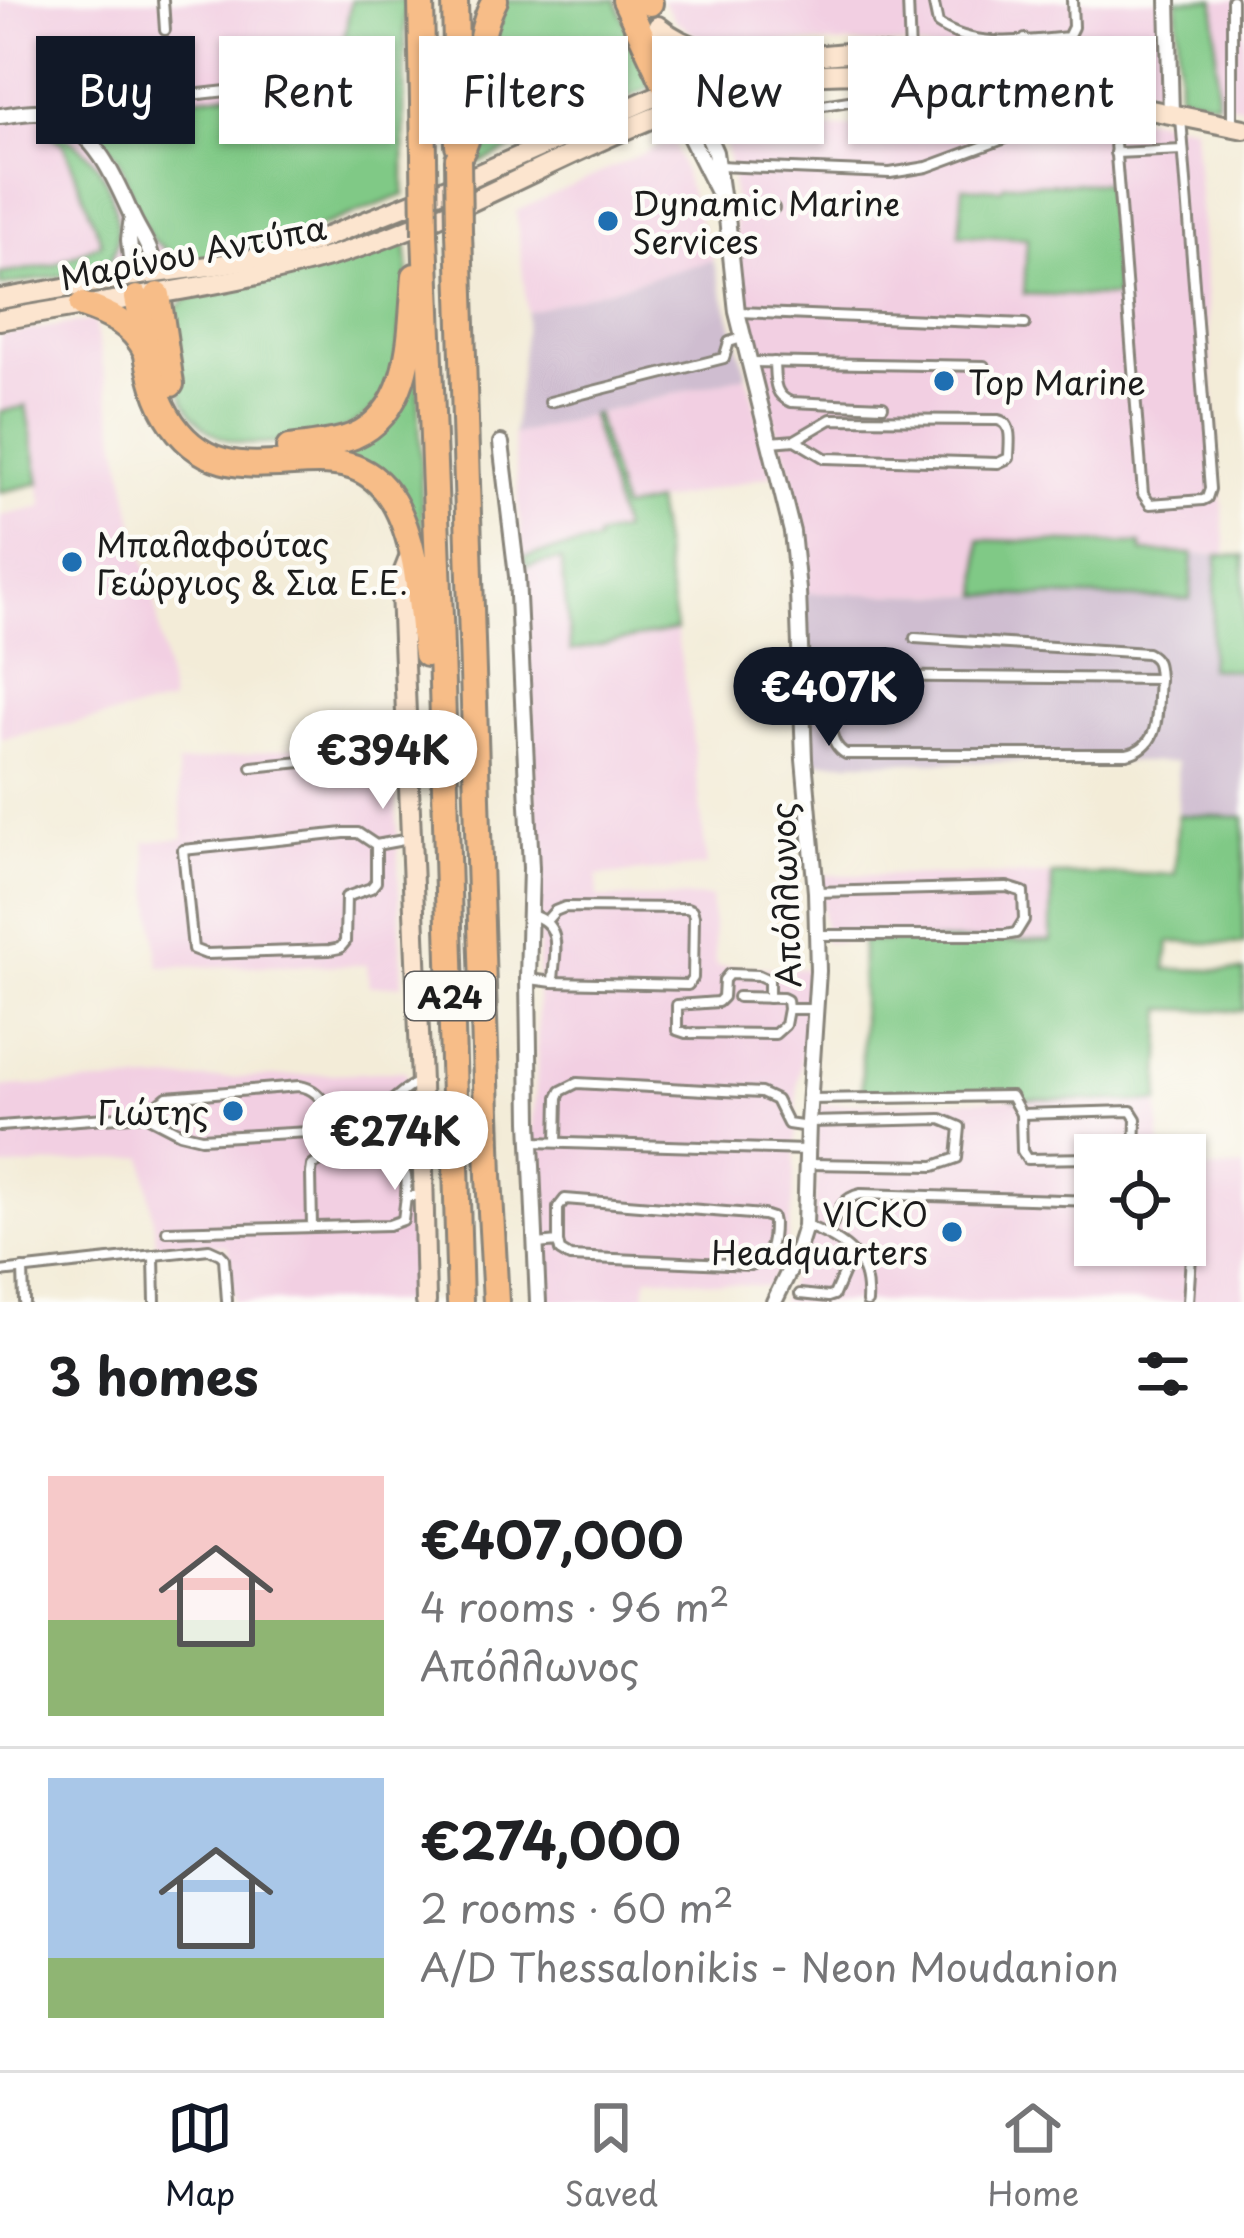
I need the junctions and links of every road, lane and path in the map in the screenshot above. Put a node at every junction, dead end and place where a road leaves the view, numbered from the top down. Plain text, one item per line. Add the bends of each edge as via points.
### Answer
1 (163, 0) edge
2 (422, 0) edge
3 (455, 0) edge
4 (495, 0) edge
5 (908, 0) edge
6 (933, 0) edge
7 (1072, 0) edge
8 (1168, 0) edge
9 (1232, 0) edge
10 (646, 6) edge
11 (165, 30) dead end
12 (657, 36) edge
13 (657, 36) edge
14 (672, 36) edge
15 (916, 36) edge
16 (963, 36) edge
17 (1068, 36) edge
18 (652, 108) edge
19 (1156, 112) edge
20 (36, 113) edge
21 (652, 113) edge
22 (0, 116) edge
23 (1176, 116) junction
24 (1238, 128) edge
25 (90, 144) edge
26 (699, 144) edge
27 (711, 144) edge
28 (989, 144) edge
29 (1114, 144) edge
30 (1183, 150) junction
31 (1115, 153) junction
32 (458, 159) junction
33 (718, 166) junction
34 (723, 204) junction
35 (774, 208) dead end
36 (132, 217) junction
37 (425, 234) junction
38 (153, 286) junction
39 (0, 299) edge
40 (82, 305) junction
41 (737, 311) junction
42 (0, 320) edge
43 (1025, 324) dead end
44 (743, 338) junction
45 (149, 356) junction
46 (751, 362) junction
47 (774, 362) junction
48 (984, 367) dead end
49 (550, 402) dead end
50 (883, 406) dead end
51 (795, 440) junction
52 (771, 442) junction
53 (501, 443) dead end
54 (411, 553) junction
55 (915, 638) dead end
56 (837, 676) junction
57 (802, 678) junction
58 (1159, 679) junction
59 (442, 689) junction
60 (407, 759) junction
61 (252, 766) dead end
62 (411, 839) junction
63 (376, 845) junction
64 (816, 892) junction
65 (529, 915) junction
66 (547, 920) junction
67 (818, 935) junction
68 (528, 979) junction
69 (553, 982) junction
70 (738, 998) dead end
71 (769, 998) junction
72 (815, 1009) junction
73 (788, 1010) junction
74 (421, 1082) junction
75 (810, 1099) junction
76 (327, 1109) junction
77 (1021, 1114) junction
78 (145, 1115) junction
79 (808, 1124) junction
80 (0, 1126) edge
81 (317, 1126) junction
82 (422, 1131) junction
83 (1135, 1134) edge
84 (531, 1142) junction
85 (557, 1142) junction
86 (809, 1158) junction
87 (1074, 1158) edge
88 (414, 1196) junction
89 (1074, 1200) edge
90 (805, 1226) junction
91 (312, 1227) junction
92 (167, 1231) dead end
93 (828, 1234) junction
94 (558, 1242) junction
95 (537, 1244) junction
96 (852, 1253) junction
97 (154, 1256) junction
98 (1190, 1266) edge
99 (23, 1269) junction
100 (0, 1273) edge
101 (800, 1294) dead end
102 (226, 1301) edge
103 (24, 1302) edge
104 (155, 1302) edge
105 (426, 1302) edge
106 (460, 1302) edge
107 (496, 1302) edge
108 (538, 1302) edge
109 (774, 1302) edge
110 (867, 1302) edge
111 (1188, 1302) edge

1 - 11 lane
2 - 37 highway, Α24, bridge
3 - 32 highway, Α24
4 - 32 highway
5 - 15 lane
6 - 16 lane via 936,20
7 - 17 lane
8 - 23 street
9 - 24 lane
10 - 12 highway
10 - 13 main road
10 - 14 main road
18 - 38 main road, Μαρίνου Αντύπα via 330,236
19 - 23 main road, Μαρίνου Αντύπα
20 - 22 street
21 - 38 main road, Μαρίνου Αντύπα via 371,243 296,265
23 - 24 main road, Μαρίνου Αντύπα
23 - 30 lane
25 - 36 street
26 - 34 street
27 - 33 street, Απόλλωνος
28 - 33 lane via 915,171
29 - 31 lane
30 - 31 lane
30 - 31 lane via 1210,489 1202,500 1150,504
32 - 107 highway, Α24, bridge
33 - 34 street, Απόλλωνος
34 - 35 lane
34 - 41 street, Απόλλωνος
36 - 38 street via 149,246
36 - 38 street via 129,240
37 - 38 highway via 399,388 380,418 350,438 258,450 212,438 175,396
37 - 59 highway, Α24
38 - 39 main road, Μαρίνου Αντύπα
38 - 40 main road, Μαρίνου Αντύπα
38 - 45 highway
40 - 42 main road, Μαρίνου Αντύπα
40 - 45 highway via 125,325
41 - 43 lane
41 - 44 street, Απόλλωνος
44 - 46 street, Απόλλωνος
44 - 49 lane via 729,342 724,358
45 - 54 highway via 164,410 196,447 244,466 309,460 358,468 392,499
46 - 47 lane
46 - 52 street, Απόλλωνος
47 - 48 lane
47 - 50 lane via 776,388 791,402
51 - 51 lane via 825,458 1009,458 1009,426 998,420 832,418
51 - 52 lane
52 - 57 street, Απόλλωνος via 791,532
53 - 65 street via 517,576
54 - 59 highway via 426,653
54 - 60 main road via 400,591
55 - 58 lane via 1147,653
56 - 57 lane
56 - 58 lane
56 - 58 lane via 832,744 858,755 1140,751 1153,736
57 - 64 street, Απόλλωνος
59 - 106 highway, Α24
60 - 61 lane
60 - 62 main road
62 - 63 lane
62 - 74 main road
63 - 63 lane via 376,882 346,897 340,947 193,949 182,850 344,833
64 - 67 street, Απόλλωνος
64 - 67 lane via 1007,887 1022,892 1024,920 1005,935
65 - 66 lane
65 - 68 street
66 - 69 lane
66 - 69 lane via 565,907 693,913 688,986
67 - 72 street, Απόλλωνος
68 - 69 lane
68 - 84 street
70 - 71 lane
71 - 73 lane via 786,999
71 - 73 lane via 767,979 729,974 722,1000 680,1003 677,1030 776,1034
72 - 73 lane
72 - 75 street, Απόλλωνος
74 - 76 lane via 377,1109
74 - 82 main road
75 - 77 lane via 1011,1096
75 - 79 street, Απόλλωνος
76 - 78 lane via 313,1090 298,1086 167,1096
76 - 81 lane
77 - 83 lane via 1128,1110
77 - 87 lane via 1027,1159
78 - 80 lane
78 - 81 lane via 201,1138
79 - 85 lane via 788,1124 776,1100 761,1093 578,1083 558,1097
79 - 86 street, Απόλλωνος
79 - 86 lane via 941,1119 960,1127 957,1158 941,1166
81 - 82 lane via 332,1136
82 - 88 main road
84 - 85 lane
84 - 95 street
85 - 86 lane
86 - 90 street, Απόλλωνος
88 - 91 lane via 398,1223
88 - 91 lane via 400,1167 377,1157 322,1159 312,1166
88 - 105 main road
89 - 93 lane via 861,1194 840,1206
90 - 93 lane
90 - 109 street, Απόλλωνος
91 - 92 lane
93 - 96 lane
94 - 94 lane via 570,1257 750,1265 769,1252 773,1223 763,1215 566,1199 558,1208
94 - 95 lane
95 - 108 street
96 - 101 lane via 834,1295
96 - 110 lane via 868,1276
97 - 99 lane
97 - 102 lane via 220,1254
97 - 104 lane
98 - 111 lane
99 - 100 lane
99 - 103 lane

